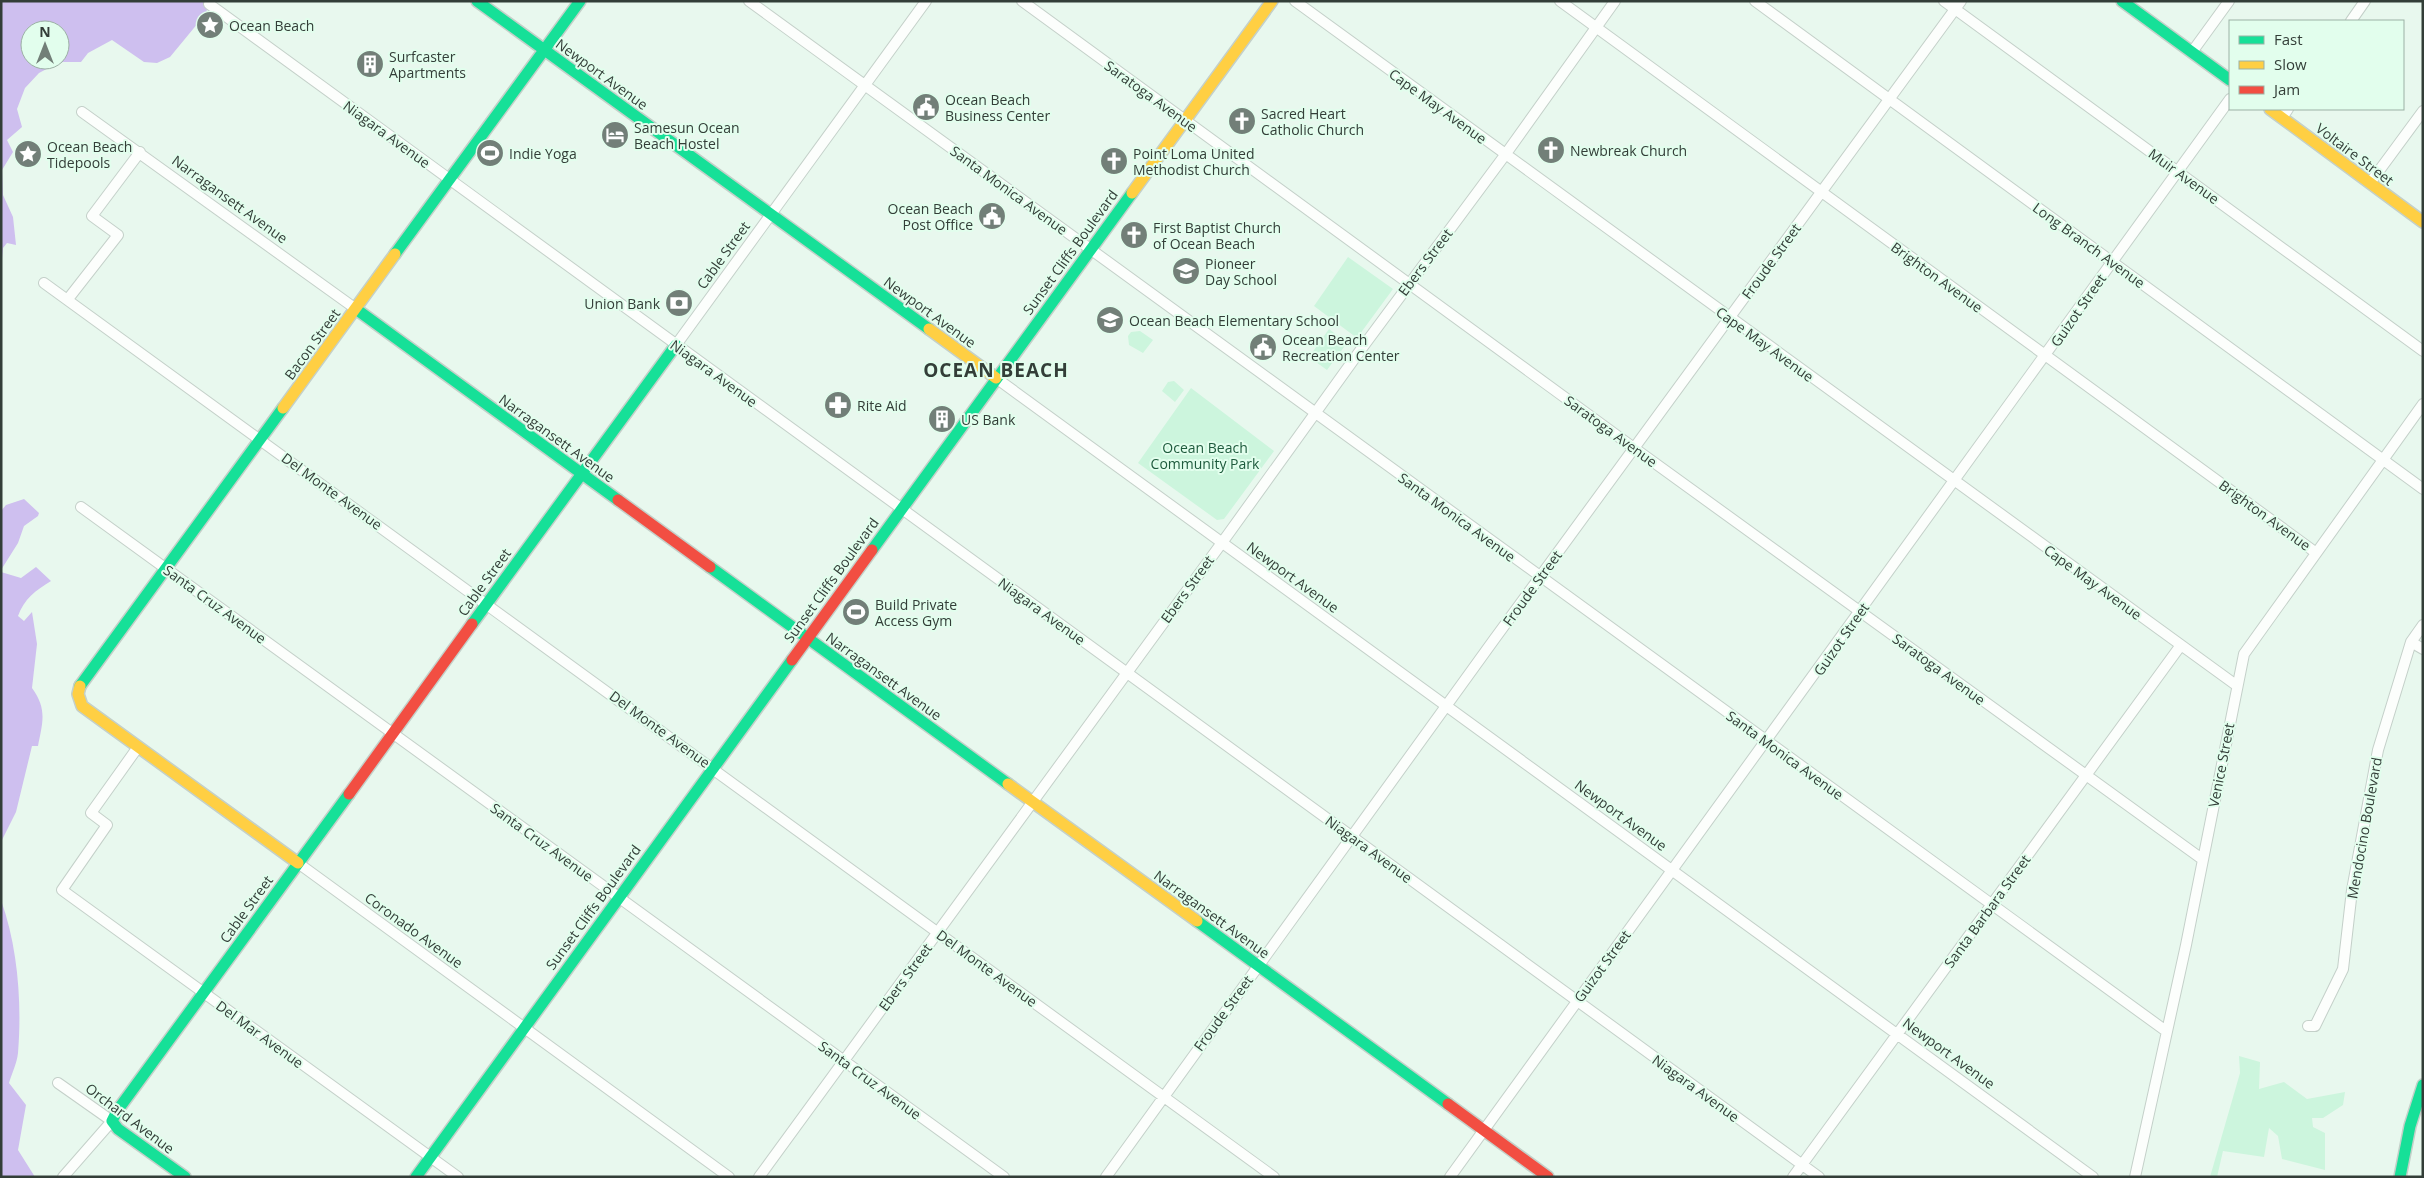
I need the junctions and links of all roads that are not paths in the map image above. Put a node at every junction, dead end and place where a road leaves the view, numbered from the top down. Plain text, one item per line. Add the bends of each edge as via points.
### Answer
1 (476, 1) edge
2 (580, 1) edge
3 (749, 1) edge
4 (926, 1) edge
5 (1022, 1) edge
6 (1272, 1) edge
7 (1295, 1) edge
8 (1560, 1) edge
9 (1615, 1) edge
10 (1755, 1) edge
11 (1944, 1) edge
12 (2122, 1) edge
13 (2230, 1) edge
14 (2365, 1) edge
15 (209, 4) dead end
16 (1958, 5) edge
17 (2352, 20) edge
18 (1596, 28) junction
19 (545, 50) junction
20 (2192, 52) junction
21 (2229, 79) edge
22 (864, 85) junction
23 (1889, 100) junction
24 (2229, 100) edge
25 (2423, 111) edge
26 (82, 112) dead end
27 (2285, 113) edge
28 (1185, 120) junction
29 (140, 152) junction
30 (1505, 155) junction
31 (2177, 171) junction
32 (449, 180) junction
33 (2370, 183) junction
34 (1821, 193) junction
35 (771, 215) junction
36 (2423, 222) edge
37 (1090, 250) junction
38 (2113, 262) junction
39 (44, 283) dead end
40 (1409, 283) junction
41 (68, 299) junction
42 (356, 309) junction
43 (1730, 319) junction
44 (676, 345) junction
45 (2423, 351) edge
46 (2046, 355) junction
47 (996, 378) junction
48 (2423, 404) edge
49 (1315, 413) junction
50 (261, 439) junction
51 (1634, 448) junction
52 (2383, 459) junction
53 (582, 474) junction
54 (1955, 482) junction
55 (2423, 489) edge
56 (81, 507) dead end
57 (901, 509) junction
58 (1221, 544) junction
59 (2315, 552) junction
60 (167, 568) junction
61 (1540, 577) junction
62 (487, 603) junction
63 (1860, 611) junction
64 (2423, 624) edge
65 (807, 639) junction
66 (2411, 642) junction
67 (2180, 646) junction
68 (2423, 649) edge
69 (1126, 673) junction
70 (2236, 686) junction
71 (82, 706) joint
72 (1447, 707) junction
73 (393, 734) junction
74 (1766, 741) junction
75 (138, 747) junction
76 (713, 768) junction
77 (2087, 775) junction
78 (1032, 802) junction
79 (1353, 836) junction
80 (2202, 859) junction
81 (298, 864) junction
82 (1671, 871) junction
83 (618, 898) junction
84 (1992, 906) junction
85 (938, 932) junction
86 (1257, 966) junction
87 (203, 992) junction
88 (1577, 1001) junction
89 (2308, 1026) dead end
90 (524, 1028) junction
91 (2166, 1031) junction
92 (1897, 1034) junction
93 (844, 1062) junction
94 (58, 1083) dead end
95 (2423, 1085) edge
96 (1162, 1096) junction
97 (112, 1121) junction
98 (1484, 1130) junction
99 (430, 1157) junction
100 (1802, 1164) junction
101 (63, 1177) edge
102 (185, 1177) edge
103 (416, 1177) edge
104 (458, 1177) edge
105 (729, 1177) edge
106 (759, 1177) edge
107 (1004, 1177) edge
108 (1106, 1177) edge
109 (1274, 1177) edge
110 (1450, 1177) edge
111 (1548, 1177) edge
112 (1793, 1177) edge
113 (1819, 1177) edge
114 (2093, 1177) edge
115 (2135, 1177) edge
116 (2400, 1177) edge

1 - 19 street, Newport Avenue
2 - 19 street, Bacon Street
3 - 22 street, Santa Monica Avenue
4 - 22 street, Cable Street
5 - 28 street, Saratoga Avenue
6 - 28 street, Sunset Cliffs Boulevard
7 - 30 street, Cape May Avenue
8 - 18 street, Brighton Avenue
9 - 18 street, Ebers Street
10 - 23 street, Long Branch Avenue
11 - 16 street, Muir Avenue
12 - 20 street
13 - 20 street
14 - 17 street
15 - 32 street, Niagara Avenue
16 - 23 street, Froude Street
16 - 31 street, Muir Avenue
18 - 30 street, Ebers Street
18 - 34 street, Brighton Avenue
19 - 32 street, Bacon Street
19 - 35 street, Newport Avenue
20 - 21 street
22 - 35 street, Cable Street
22 - 37 street, Santa Monica Avenue
23 - 34 street, Froude Street
23 - 38 street, Long Branch Avenue
24 - 31 street, Guizot Street
25 - 33 street
26 - 29 street, Narragansett Avenue
27 - 33 street, Voltaire Street
28 - 37 street, Sunset Cliffs Boulevard
28 - 40 street, Saratoga Avenue
29 - 41 street via 92,216 118,235
29 - 42 street, Narragansett Avenue
30 - 40 street, Ebers Street
30 - 43 street, Cape May Avenue
31 - 38 street, Guizot Street
31 - 45 street, Muir Avenue
32 - 42 street, Bacon Street
32 - 44 street, Niagara Avenue
33 - 36 street, Voltaire Street
34 - 43 street, Froude Street
34 - 46 street, Brighton Avenue
35 - 44 street, Cable Street
35 - 47 street, Newport Avenue
37 - 47 street, Sunset Cliffs Boulevard
37 - 49 street, Santa Monica Avenue
38 - 46 street, Guizot Street
38 - 52 street, Long Branch Avenue
39 - 41 street, Del Monte Avenue
40 - 49 street, Ebers Street
40 - 51 street, Saratoga Avenue
41 - 50 street, Del Monte Avenue
42 - 50 street, Bacon Street
42 - 53 street, Narragansett Avenue
43 - 51 street, Froude Street
43 - 54 street, Cape May Avenue
44 - 53 street, Cable Street
44 - 57 street, Niagara Avenue
46 - 54 street, Guizot Street
46 - 59 street, Brighton Avenue
47 - 57 street, Sunset Cliffs Boulevard
47 - 58 street, Newport Avenue
48 - 52 street, Venice Street
49 - 58 street, Ebers Street
49 - 61 street, Santa Monica Avenue
50 - 60 street, Bacon Street
50 - 62 street, Del Monte Avenue
51 - 61 street, Froude Street
51 - 63 street, Saratoga Avenue
52 - 55 street, Long Branch Avenue
52 - 59 street, Venice Street
53 - 62 street, Cable Street
53 - 65 street, Narragansett Avenue
54 - 63 street, Guizot Street
54 - 67 street, Cape May Avenue
56 - 60 street, Santa Cruz Avenue
57 - 65 street, Sunset Cliffs Boulevard
57 - 69 street, Niagara Avenue
58 - 69 street, Ebers Street
58 - 72 street, Newport Avenue
59 - 70 street, Venice Street via 2246,648
60 - 71 street, Bacon Street via 79,688
60 - 73 street, Santa Cruz Avenue
61 - 72 street, Froude Street
61 - 74 street, Santa Monica Avenue
62 - 73 street, Cable Street
62 - 76 street, Del Monte Avenue
63 - 74 street, Guizot Street
63 - 77 street, Saratoga Avenue
64 - 66 street, Mendocino Boulevard
65 - 76 street, Sunset Cliffs Boulevard
65 - 78 street, Narragansett Avenue
66 - 68 street
66 - 89 street, Mendocino Boulevard via 2378,750 2352,890 2343,969 2315,1026
67 - 70 street, Cape May Avenue
67 - 77 street, Santa Barbara Street
69 - 78 street, Ebers Street
69 - 79 street, Niagara Avenue
70 - 80 street, Venice Street
71 - 75 street, Coronado Avenue
72 - 79 street, Froude Street
72 - 82 street, Newport Avenue
73 - 81 street, Cable Street
73 - 83 street, Santa Cruz Avenue
74 - 82 street, Guizot Street
74 - 84 street, Santa Monica Avenue
75 - 81 street, Coronado Avenue
75 - 87 street, Del Mar Avenue via 91,813 108,825 62,890
76 - 83 street, Sunset Cliffs Boulevard
76 - 85 street, Del Monte Avenue
77 - 80 street, Saratoga Avenue
77 - 84 street, Santa Barbara Street
78 - 85 street, Ebers Street
78 - 86 street, Narragansett Avenue
79 - 86 street, Froude Street
79 - 88 street, Niagara Avenue
80 - 91 street, Venice Street
81 - 87 street, Cable Street
81 - 90 street, Coronado Avenue
82 - 88 street, Guizot Street
82 - 92 street, Newport Avenue
83 - 90 street, Sunset Cliffs Boulevard
83 - 93 street, Santa Cruz Avenue
84 - 91 street, Santa Monica Avenue
84 - 92 street, Santa Barbara Street
85 - 93 street, Ebers Street
85 - 96 street, Del Monte Avenue
86 - 96 street, Froude Street
86 - 98 street, Narragansett Avenue
87 - 97 street, Cable Street
87 - 99 street, Del Mar Avenue
88 - 98 street, Guizot Street
88 - 100 street, Niagara Avenue
90 - 99 street, Sunset Cliffs Boulevard
90 - 105 street, Coronado Avenue
91 - 115 street, Venice Street
92 - 100 street, Santa Barbara Street
92 - 114 street, Newport Avenue
93 - 106 street, Ebers Street
93 - 107 street, Santa Cruz Avenue
94 - 97 street, Orchard Avenue
95 - 116 street via 2410,1126
96 - 108 street, Froude Street
96 - 109 street, Del Monte Avenue
97 - 101 street, Cable Street
97 - 102 street, Orchard Avenue via 118,1129
98 - 110 street, Guizot Street
98 - 111 street, Narragansett Avenue
99 - 103 street, Sunset Cliffs Boulevard
99 - 104 street, Del Mar Avenue
100 - 112 street, Santa Barbara Street
100 - 113 street, Niagara Avenue

